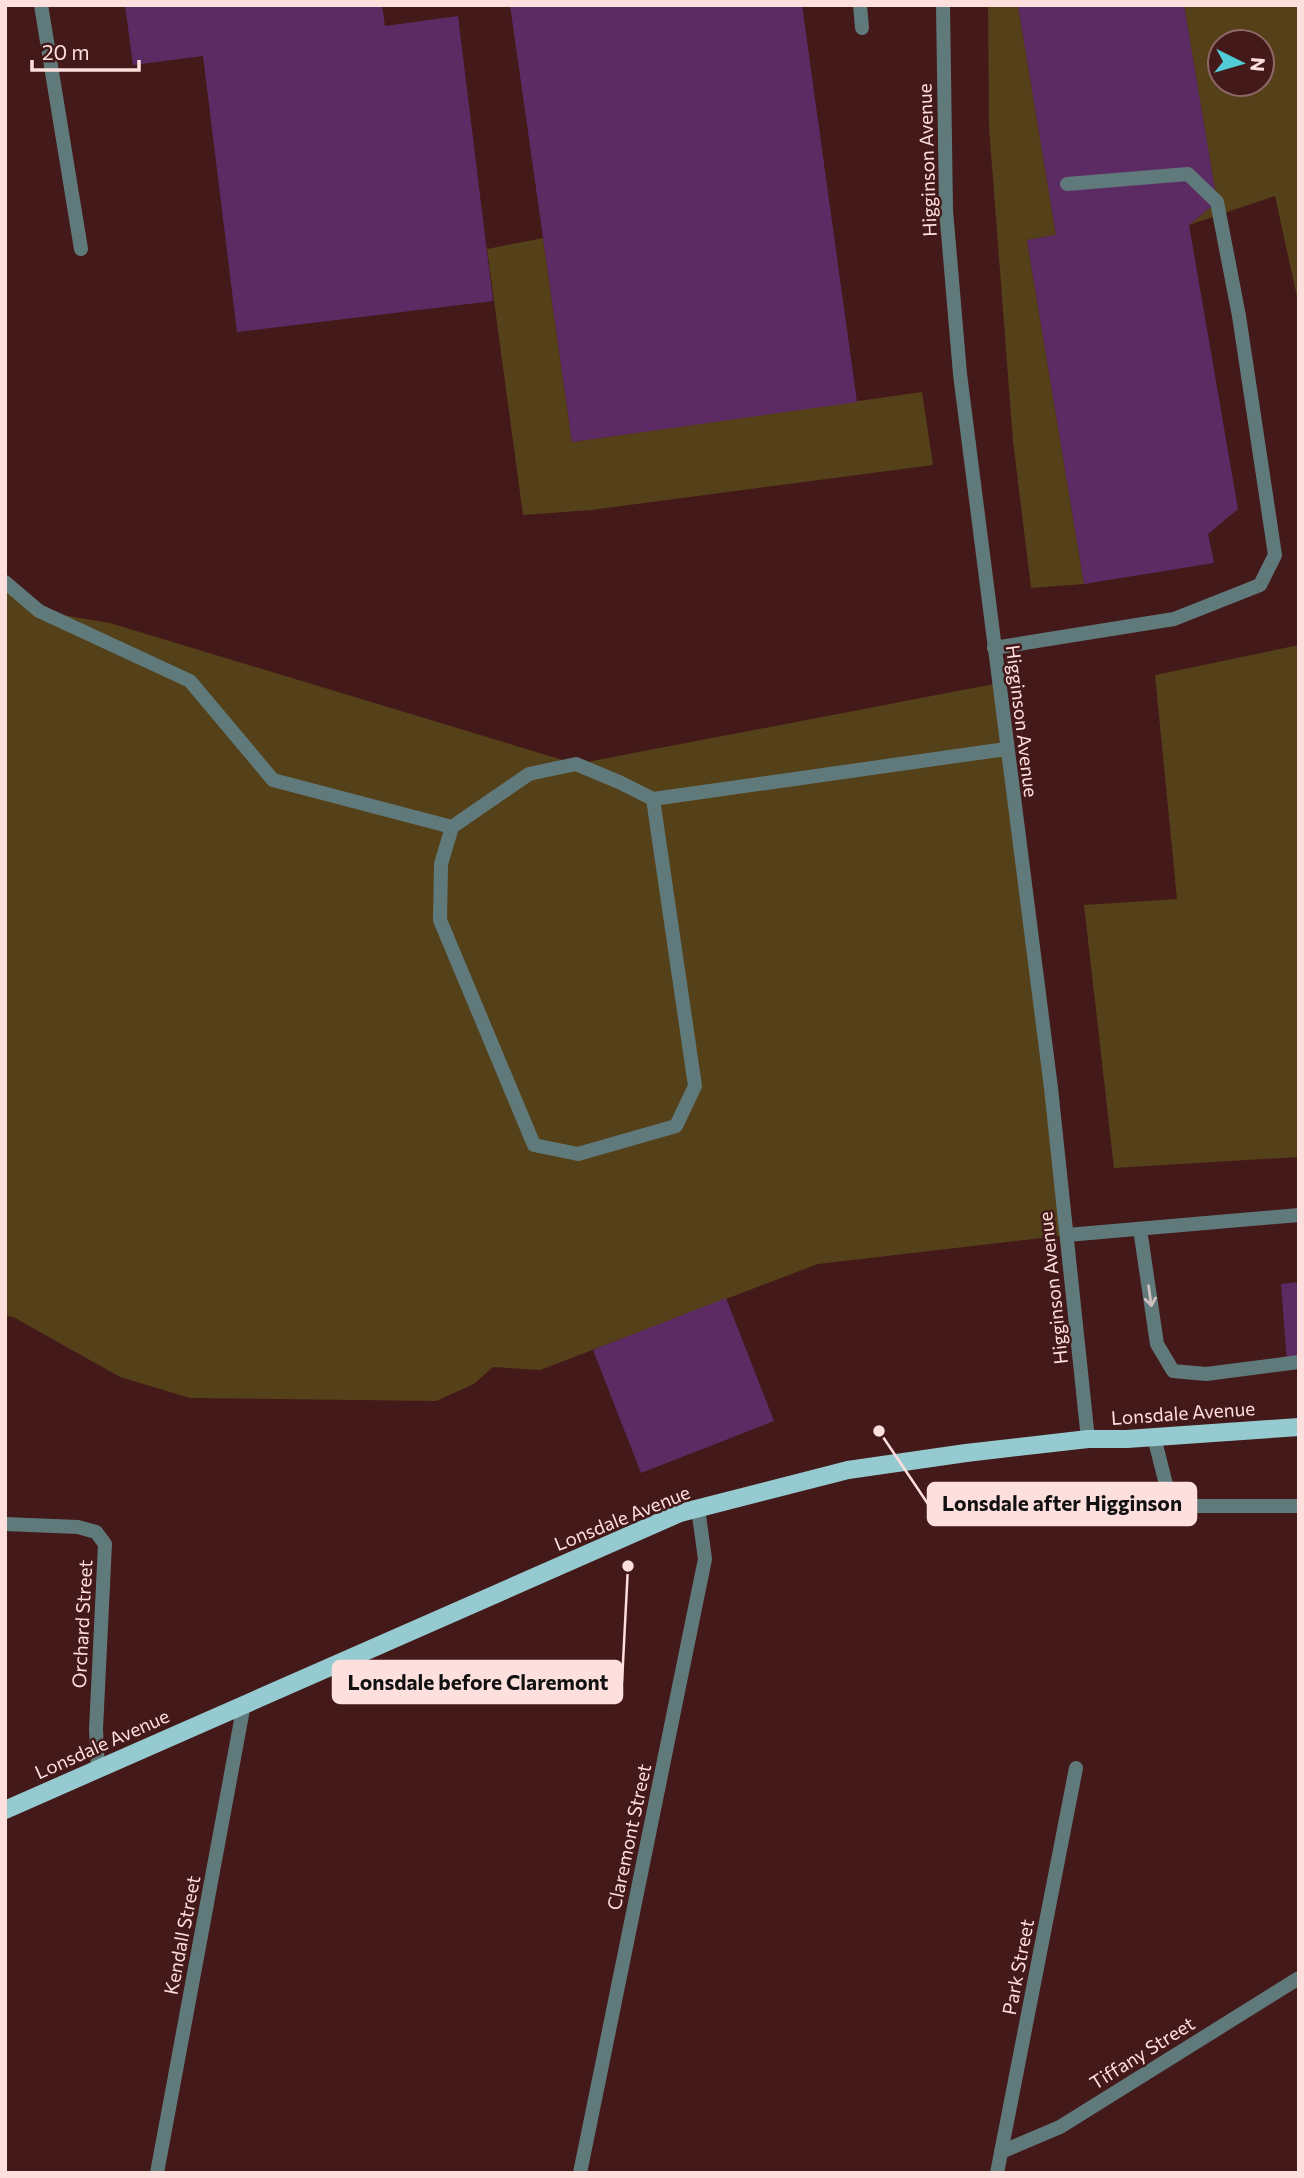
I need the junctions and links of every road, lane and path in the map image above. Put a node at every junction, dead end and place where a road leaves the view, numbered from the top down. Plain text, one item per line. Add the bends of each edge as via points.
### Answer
1 (41, 5) edge
2 (860, 5) edge
3 (943, 5) edge
4 (862, 28) dead end
5 (1067, 184) dead end
6 (81, 249) dead end
7 (5, 582) edge
8 (994, 648) junction
9 (1006, 749) junction
10 (653, 799) junction
11 (452, 827) junction
12 (1299, 1214) edge
13 (1140, 1229) junction
14 (1067, 1235) junction
15 (1299, 1362) edge
16 (1299, 1427) edge
17 (1154, 1437) junction
18 (1088, 1439) junction
19 (1299, 1506) edge
20 (698, 1508) junction
21 (5, 1524) edge
22 (244, 1704) junction
23 (1076, 1768) dead end
24 (98, 1770) junction
25 (5, 1810) edge
26 (1299, 1978) edge
27 (1001, 2152) junction
28 (157, 2173) edge
29 (580, 2173) edge
30 (997, 2173) edge

1 - 6 street
2 - 4 street
3 - 8 street, Higginson Avenue via 946,210 960,374
5 - 8 street via 1188,174 1217,202 1275,555 1259,585 1174,619
7 - 11 street via 39,611 190,681 273,780
8 - 9 street, Higginson Avenue
9 - 10 street
9 - 14 street, Higginson Avenue
10 - 11 street via 576,764 529,775
10 - 11 street via 695,1086 677,1126 578,1154 534,1145 440,920 440,863
12 - 13 street
13 - 14 street
13 -> 15 street via 1157,1343 1173,1371 1206,1374
14 - 18 street, Higginson Avenue
16 - 17 main road, Lonsdale Avenue
17 - 18 main road, Lonsdale Avenue
17 - 19 street via 1169,1496 1196,1506
18 - 20 main road, Lonsdale Avenue via 848,1470
20 - 22 main road, Lonsdale Avenue
20 - 29 street, Claremont Street via 705,1559
21 - 24 street, Orchard Street via 78,1527 96,1532 105,1544
22 - 24 main road, Lonsdale Avenue
22 - 28 street, Kendall Street
23 - 27 street, Park Street
24 - 25 main road, Lonsdale Avenue
26 - 27 street, Tiffany Street via 1060,2127
27 - 30 street, Park Street

